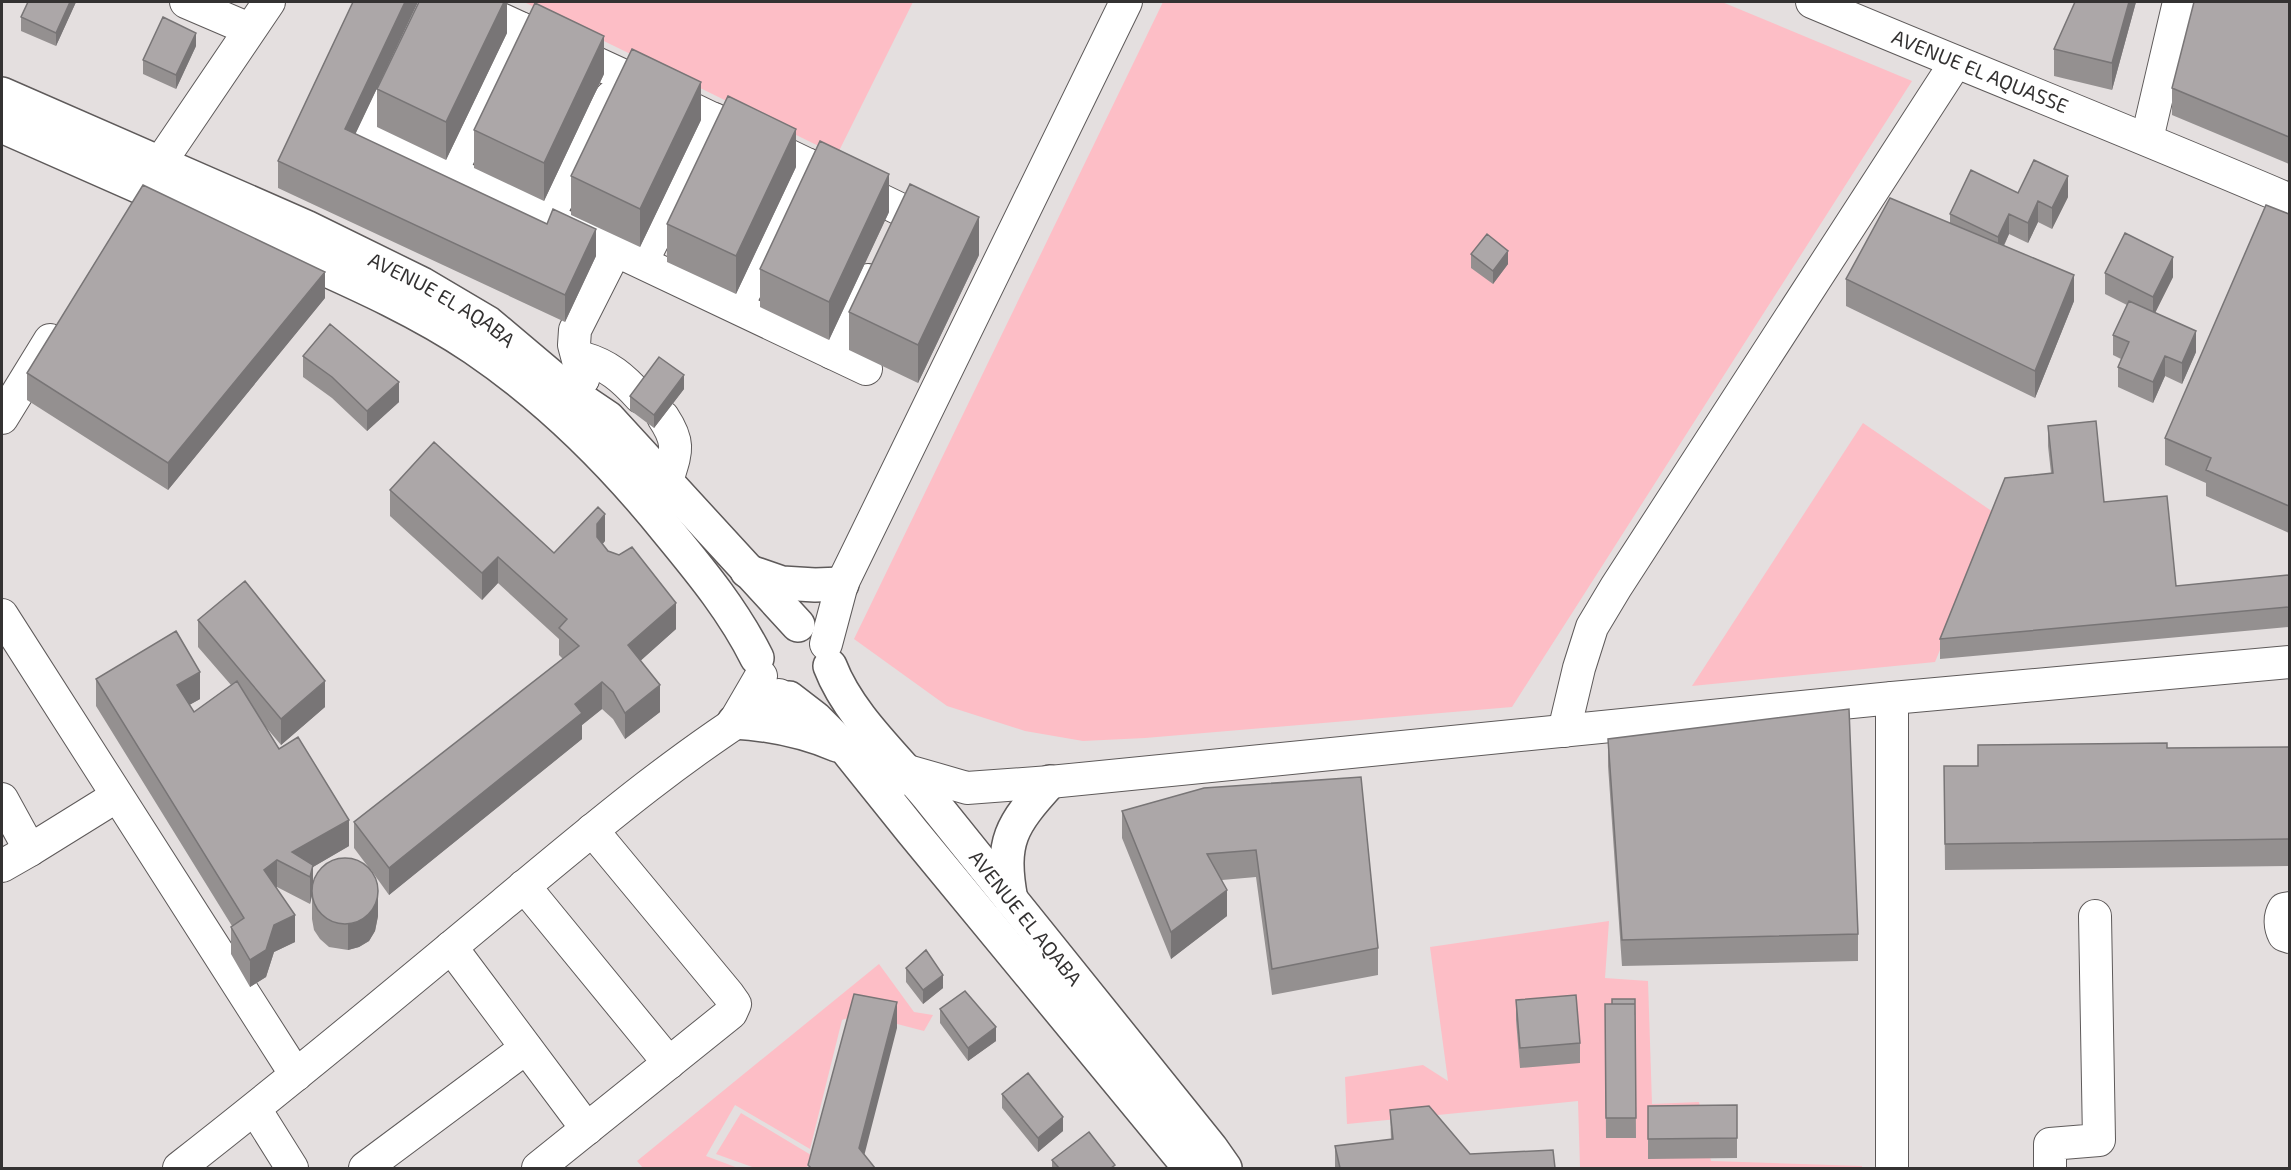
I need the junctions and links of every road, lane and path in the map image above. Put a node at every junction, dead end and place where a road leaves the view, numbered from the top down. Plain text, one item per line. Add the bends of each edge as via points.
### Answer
1 (186, 2) edge
2 (269, 2) edge
3 (425, 2) edge
4 (464, 2) edge
5 (1126, 2) edge
6 (1812, 2) edge
7 (2179, 2) edge
8 (520, 28) junction
9 (249, 29) junction
10 (1956, 62) junction
11 (622, 75) junction
12 (2, 94) edge
13 (714, 119) junction
14 (2, 126) edge
15 (2147, 139) junction
16 (808, 165) junction
17 (451, 173) junction
18 (145, 186) junction
19 (2289, 200) edge
20 (902, 209) junction
21 (548, 217) junction
22 (965, 242) edge
23 (629, 256) junction
24 (737, 307) junction
25 (63, 318) edge
26 (832, 353) junction
27 (866, 369) dead end
28 (577, 386) junction
29 (2, 418) edge
30 (667, 481) junction
31 (746, 571) junction
32 (842, 584) junction
33 (2, 615) edge
34 (815, 641) junction
35 (2289, 662) edge
36 (771, 682) junction
37 (1892, 698) junction
38 (734, 722) junction
39 (1564, 731) junction
40 (847, 750) junction
41 (908, 771) junction
42 (1050, 782) junction
43 (967, 788) junction
44 (882, 794) junction
45 (117, 796) junction
46 (2, 799) edge
47 (939, 810) junction
48 (592, 830) junction
49 (912, 831) junction
50 (30, 850) junction
51 (2, 866) edge
52 (524, 886) junction
53 (1011, 900) junction
54 (2289, 908) edge
55 (2096, 916) dead end
56 (2289, 937) edge
57 (451, 947) junction
58 (526, 1048) junction
59 (669, 1063) junction
60 (296, 1075) junction
61 (255, 1109) junction
62 (587, 1129) junction
63 (557, 1163) edge
64 (1199, 1164) edge
65 (179, 1168) edge
66 (292, 1168) edge
67 (365, 1168) edge
68 (1892, 1168) edge
69 (2050, 1168) edge

1 - 9 street
2 - 9 street
3 - 17 street via 366,127 368,134
4 - 8 street
5 - 32 street
6 - 10 street, AVENUE EL AQUASSE
7 - 15 street
8 - 11 street
8 - 17 street
9 - 18 street
10 - 15 street, AVENUE EL AQUASSE
10 - 39 street via 1592,627
11 - 13 street
11 - 21 street
12 - 18 main road, AVENUE EL AQABA
13 - 16 street
13 - 23 street
14 - 18 main road, AVENUE EL AQABA
15 - 19 street, AVENUE EL AQUASSE
16 - 20 street
16 - 24 street
17 - 21 street
18 - 28 main road, AVENUE EL AQABA via 306,227 422,284 488,323
18 - 36 main road, AVENUE EL AQABA via 410,310 474,348 534,393 645,503 719,594
20 - 22 street
20 - 26 street
21 - 23 street
23 - 24 street
23 - 28 street via 575,330
24 - 26 street
25 - 29 street
26 - 27 street
28 - 30 main road, AVENUE EL AQABA
28 - 30 street via 584,358 610,368 651,407 673,433 676,444
30 - 31 main road, AVENUE EL AQABA
31 - 32 main road via 782,583
31 - 34 main road, AVENUE EL AQABA
32 - 34 street
33 - 45 street
34 - 36 main road via 786,626 767,637 760,647
34 - 36 main road via 827,677 812,694 801,698
34 - 41 main road, AVENUE EL AQABA via 848,702
35 - 37 street
36 - 38 street
36 - 40 main road, AVENUE EL AQABA
37 - 39 street
37 - 68 street
38 - 40 main road via 765,724 816,736
38 - 48 street
39 - 42 street
40 - 44 main road, AVENUE EL AQABA
41 - 43 street
41 - 44 street
41 - 47 main road, AVENUE EL AQABA
42 - 43 street
42 - 53 main road via 1024,810 1009,841 1006,871
43 - 47 street
44 - 49 main road, AVENUE EL AQABA
45 - 50 street
45 - 60 street
46 - 50 street
47 - 49 street
47 - 53 main road, AVENUE EL AQABA
48 - 52 street
48 - 59 street via 735,1004 731,1013
49 - 64 main road, AVENUE EL AQABA
50 - 51 street
52 - 57 street
52 - 59 street
53 - 64 main road, AVENUE EL AQABA
54 - 56 street via 2281,914 2281,930
55 - 69 street via 2099,1140 2050,1144
57 - 58 street
57 - 60 street
58 - 62 street
58 - 67 street
59 - 62 street
60 - 61 street
61 - 65 street
61 - 66 street
62 - 63 street

